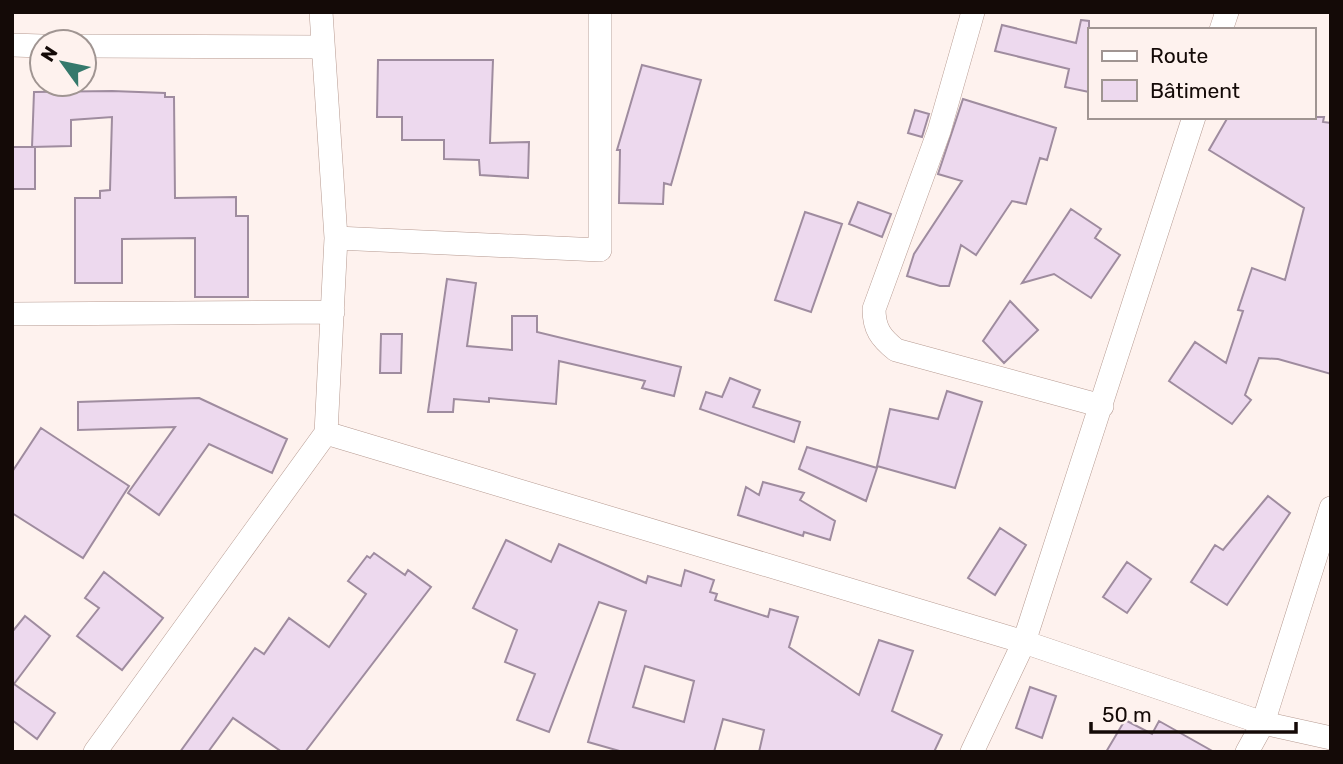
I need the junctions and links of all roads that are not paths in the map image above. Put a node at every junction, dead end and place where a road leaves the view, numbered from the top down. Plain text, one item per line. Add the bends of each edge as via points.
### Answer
1 (321, 12) edge
2 (600, 12) edge
3 (973, 12) edge
4 (98, 46) edge
5 (323, 47) junction
6 (1193, 119) edge
7 (336, 238) junction
8 (333, 312) junction
9 (12, 314) edge
10 (1102, 406) junction
11 (326, 433) junction
12 (1331, 509) edge
13 (1024, 642) junction
14 (1263, 723) junction
15 (1331, 738) edge
16 (95, 752) edge
17 (972, 752) edge
18 (1247, 752) edge

1 - 5 street
2 - 7 street via 600,250
3 - 10 street via 939,131 874,309 874,326 897,350
4 - 5 street
5 - 7 street
6 - 10 street
7 - 8 street
8 - 9 street
8 - 11 street
10 - 13 street
11 - 13 street
11 - 16 street
12 - 14 street
13 - 14 street
13 - 17 street
14 - 15 street
14 - 18 street

